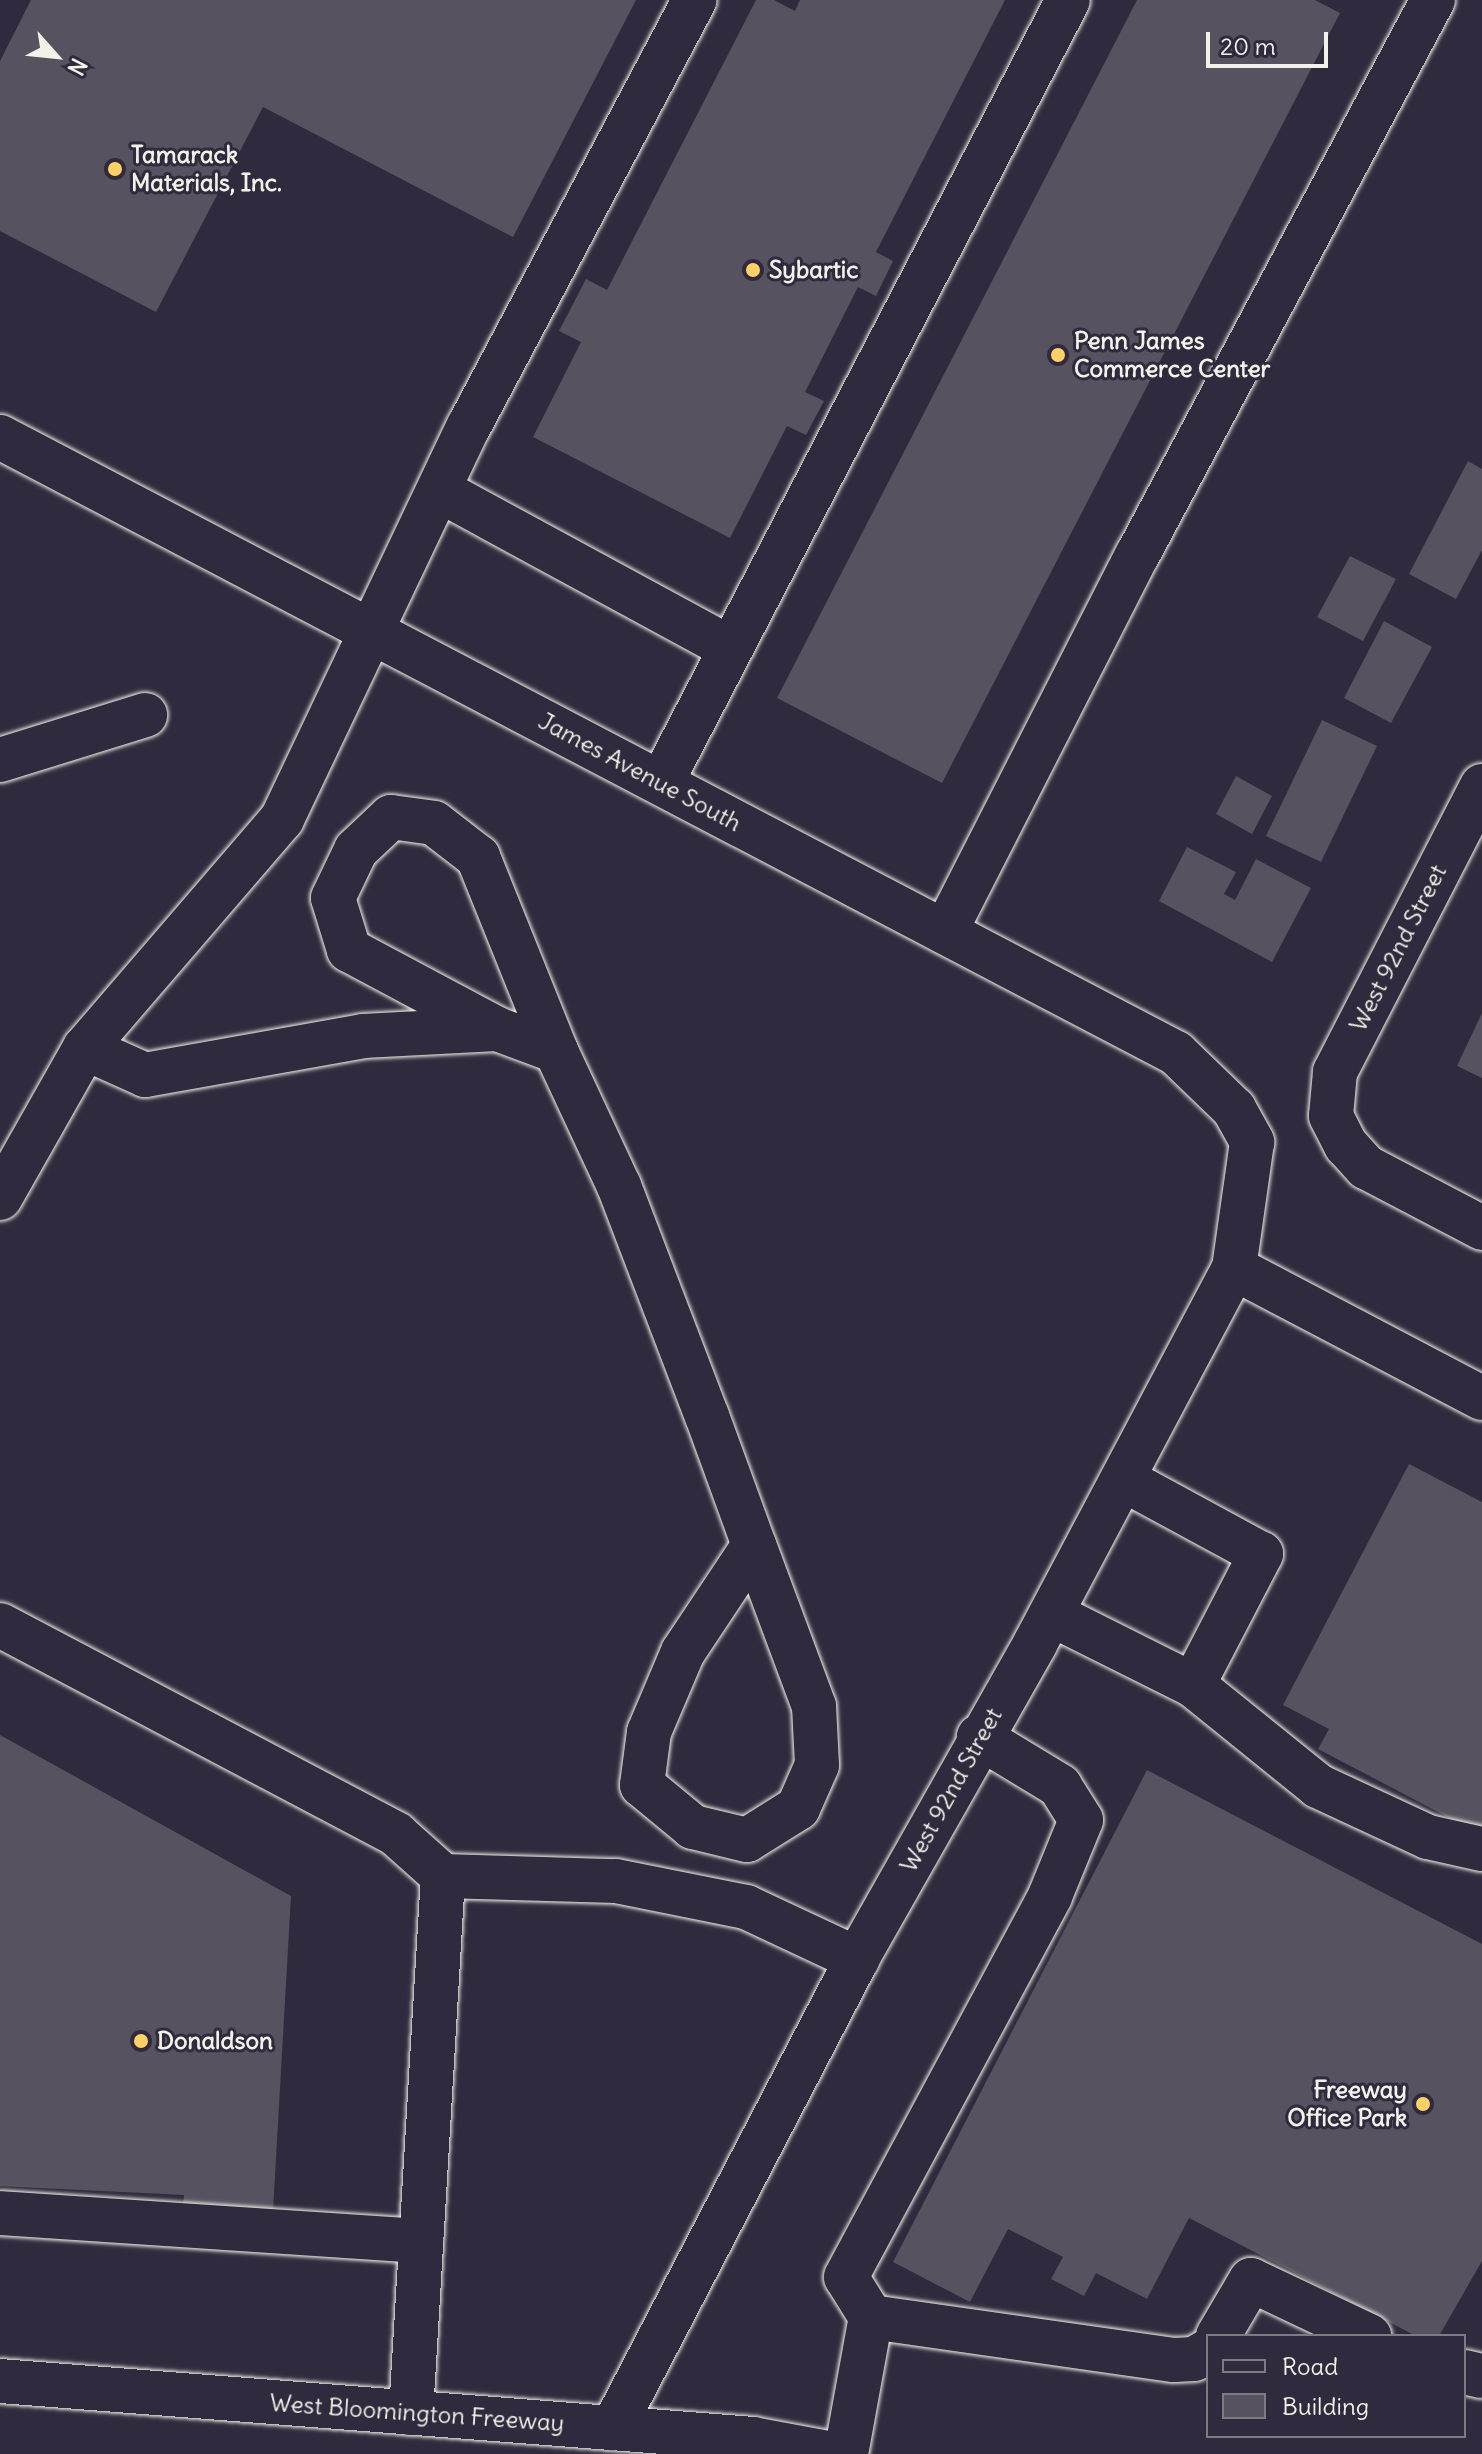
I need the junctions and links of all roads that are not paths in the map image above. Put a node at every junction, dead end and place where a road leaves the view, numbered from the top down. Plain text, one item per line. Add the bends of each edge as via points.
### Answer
1 (695, 0) edge
2 (1068, 0) edge
3 (1433, 0) edge
4 (0, 437) edge
5 (439, 490) junction
6 (372, 632) junction
7 (730, 648) junction
8 (145, 715) dead end
9 (0, 760) edge
10 (661, 783) junction
11 (1482, 786) edge
12 (945, 932) junction
13 (497, 1029) junction
14 (85, 1048) junction
15 (556, 1051) junction
16 (1252, 1142) joint
17 (0, 1198) edge
18 (1482, 1228) edge
19 (1234, 1268) junction
20 (1482, 1398) edge
21 (1123, 1479) junction
22 (754, 1545) junction
23 (1051, 1614) junction
24 (0, 1625) edge
25 (1193, 1685) junction
26 (979, 1737) junction
27 (1482, 1849) edge
28 (443, 1876) junction
29 (857, 1959) junction
30 (0, 2213) edge
31 (421, 2241) junction
32 (871, 2317) junction
33 (1219, 2334) edge
34 (1365, 2334) edge
35 (1206, 2352) edge
36 (0, 2381) edge
37 (411, 2413) junction
38 (613, 2428) junction
39 (833, 2454) edge
40 (846, 2454) edge

1 - 5 street
2 - 7 street
3 - 12 street via 1138,554
4 - 6 street, James Avenue South
5 - 6 street
5 - 7 street
6 - 10 street, James Avenue South
6 - 14 street via 282,819
7 - 10 street
8 - 9 street
10 - 12 street, James Avenue South
11 - 18 street, West 92nd Street via 1335,1072 1331,1116 1346,1145 1366,1167
12 - 16 street, James Avenue South via 1176,1053 1234,1109
13 - 14 street via 363,1036 145,1075
13 - 15 street
13 - 15 street via 349,950 333,898 356,850 391,817 434,823 478,857
14 - 17 street
15 - 22 street via 619,1186
16 - 19 street, West 92nd Street
19 - 20 street
19 - 21 street, West 92nd Street
21 - 23 street, West 92nd Street
21 - 25 street via 1261,1554
22 - 22 street via 814,1706 817,1765 798,1808 747,1840 693,1827 642,1785 649,1732 683,1652
23 - 25 street
23 - 26 street, West 92nd Street
24 - 28 street via 396,1834
25 - 27 street via 1318,1786 1428,1837
26 - 29 street, West 92nd Street
26 - 32 street via 1060,1786 1081,1820 1050,1896 846,2277
28 - 29 street via 616,1881 746,1907
28 - 31 street
29 - 38 street, West 92nd Street
30 - 31 street
31 - 37 street
32 - 35 street via 1174,2360
32 - 40 street
33 - 34 street via 1251,2280
36 - 37 street, West Bloomington Freeway
37 - 38 street, West Bloomington Freeway
38 - 39 street, West Bloomington Freeway via 753,2439

